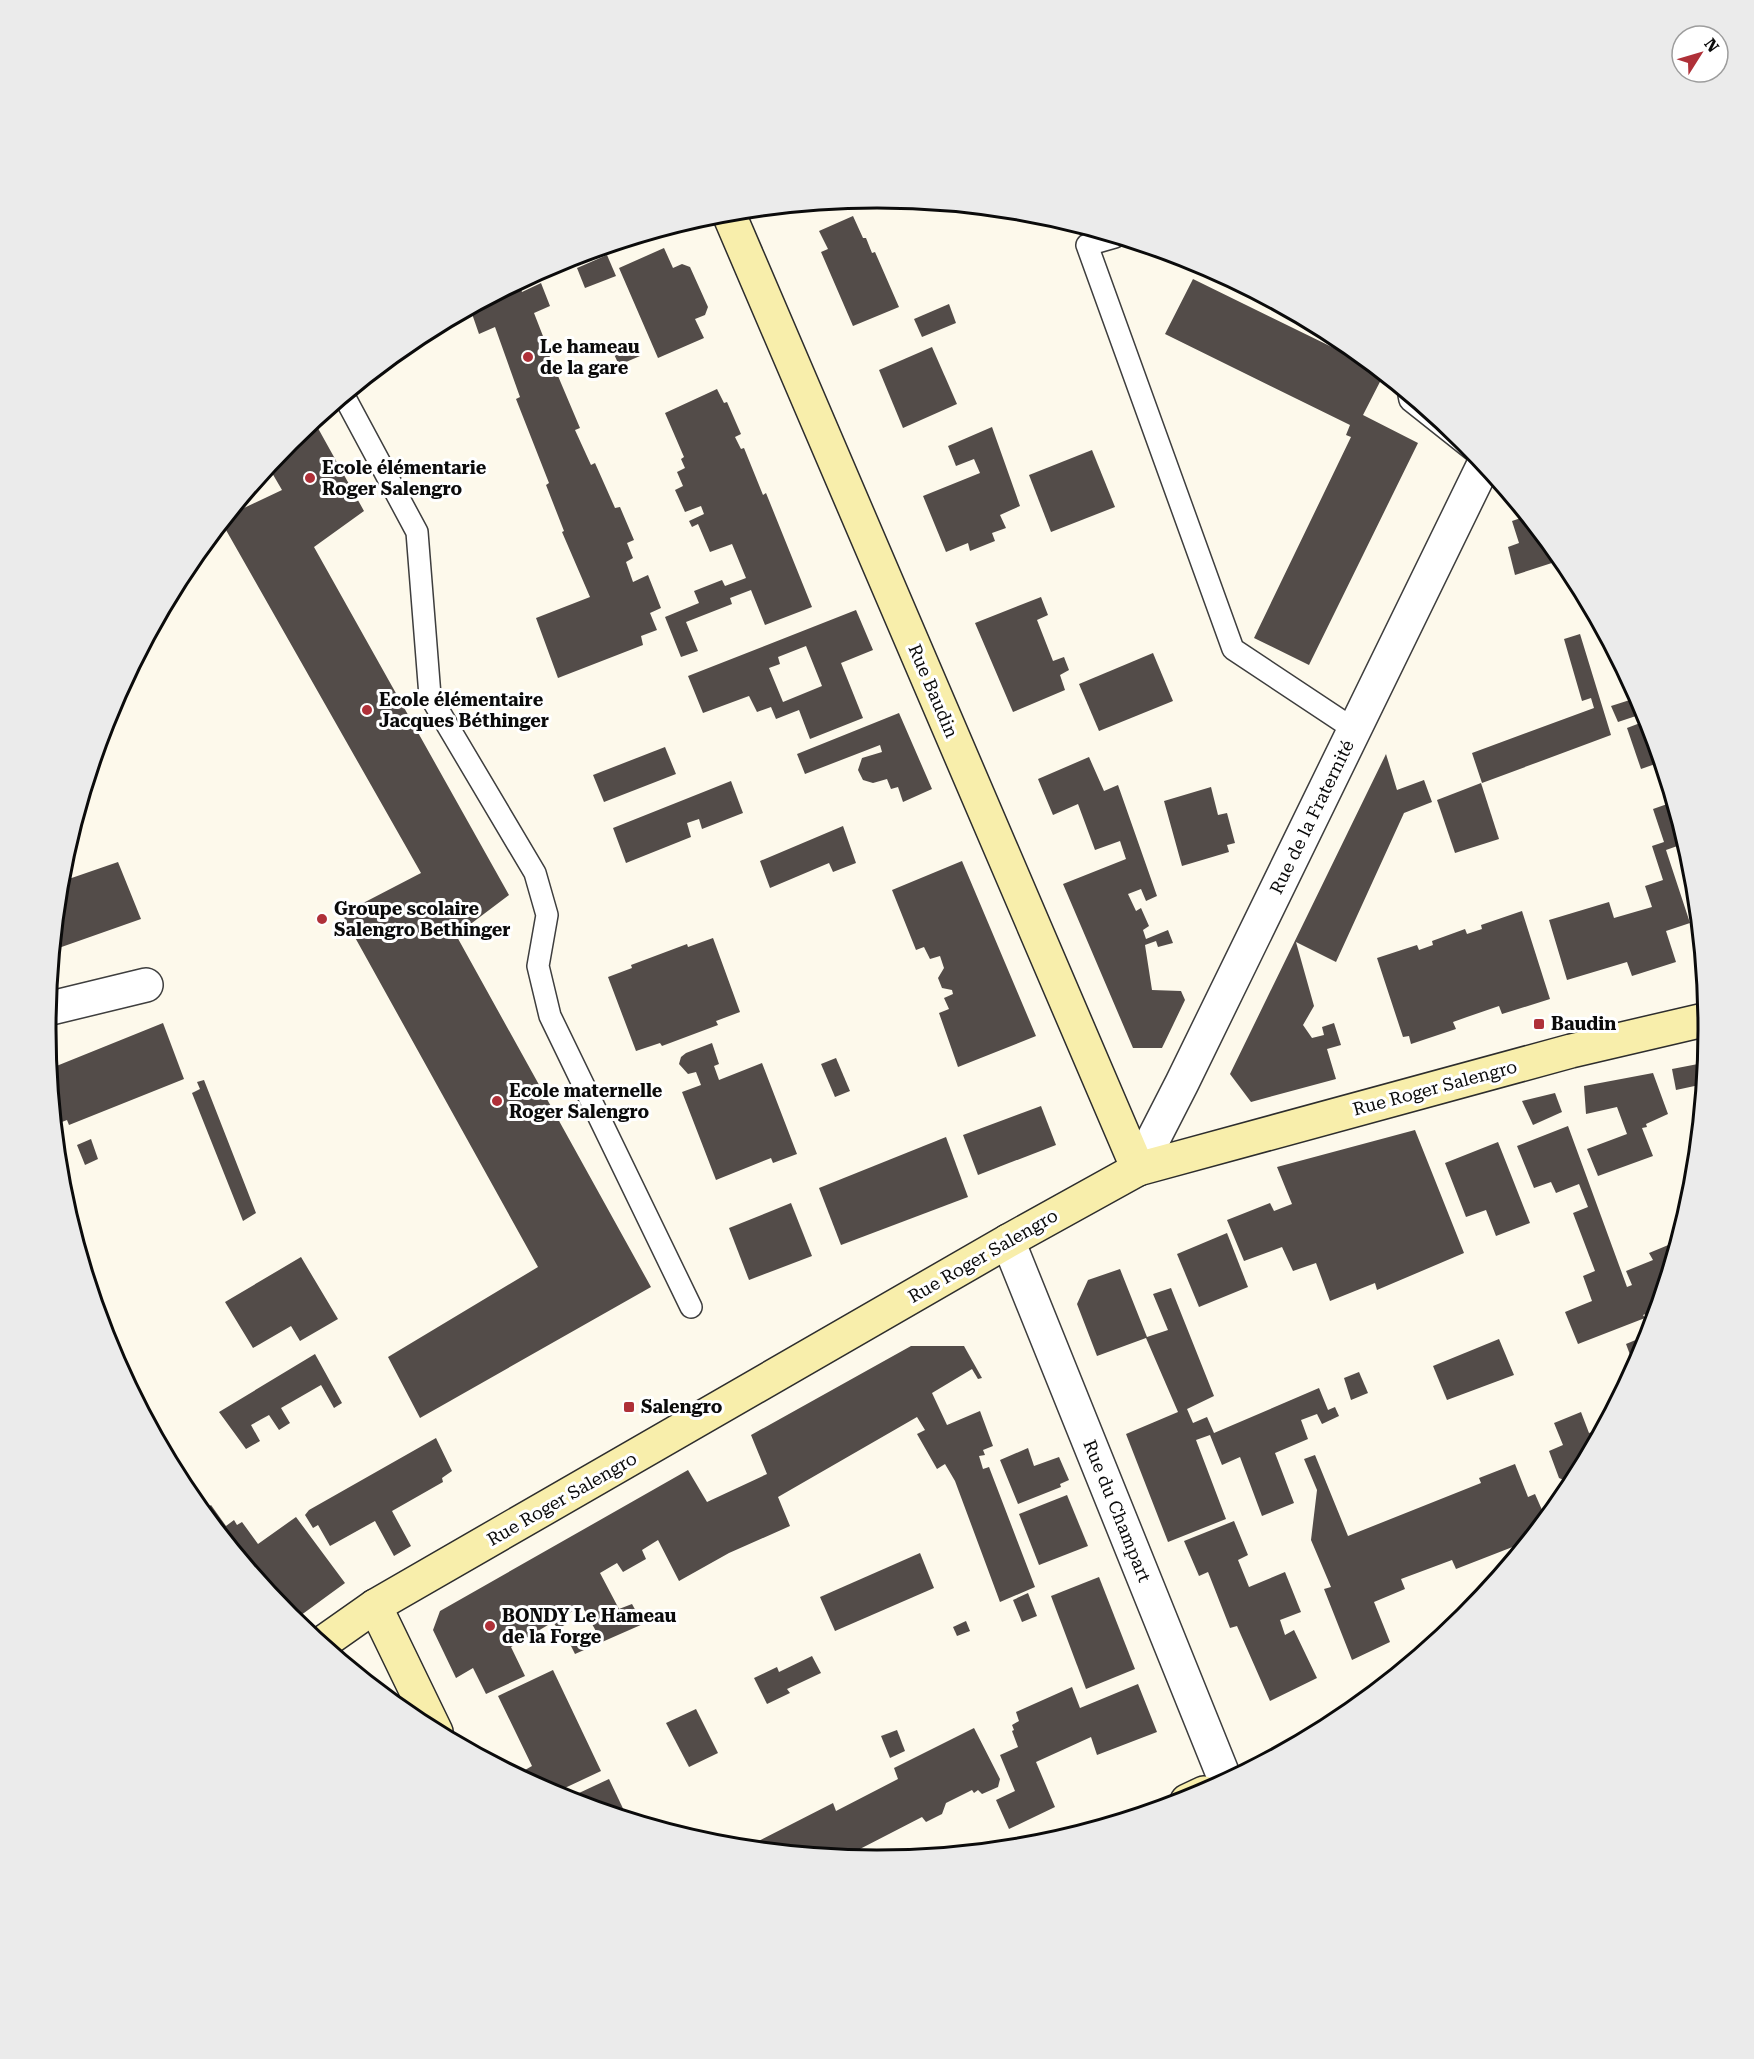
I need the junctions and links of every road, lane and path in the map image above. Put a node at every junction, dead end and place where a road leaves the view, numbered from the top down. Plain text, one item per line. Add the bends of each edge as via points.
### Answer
1 (732, 221) edge
2 (1104, 240) edge
3 (347, 402) edge
4 (1480, 473) edge
5 (1355, 730) junction
6 (147, 985) dead end
7 (56, 1007) edge
8 (1698, 1021) edge
9 (1137, 1169) junction
10 (1008, 1241) junction
11 (691, 1306) dead end
12 (375, 1606) junction
13 (327, 1640) edge
14 (429, 1718) edge
15 (1223, 1774) edge

1 - 9 street, Rue Baudin
2 - 5 lane via 1087,245 1233,648
3 - 11 lane via 417,532 430,696 536,873 547,915 538,966 550,1016
4 - 5 street, Rue de la Fraternité
5 - 9 street, Rue de la Fraternité
6 - 7 street
8 - 9 street, Rue Roger Salengro via 1571,1051
9 - 10 street, Rue Roger Salengro
10 - 12 street, Rue Roger Salengro
10 - 15 street, Rue du Champart
12 - 13 street, Rue Roger Salengro
12 - 14 street

